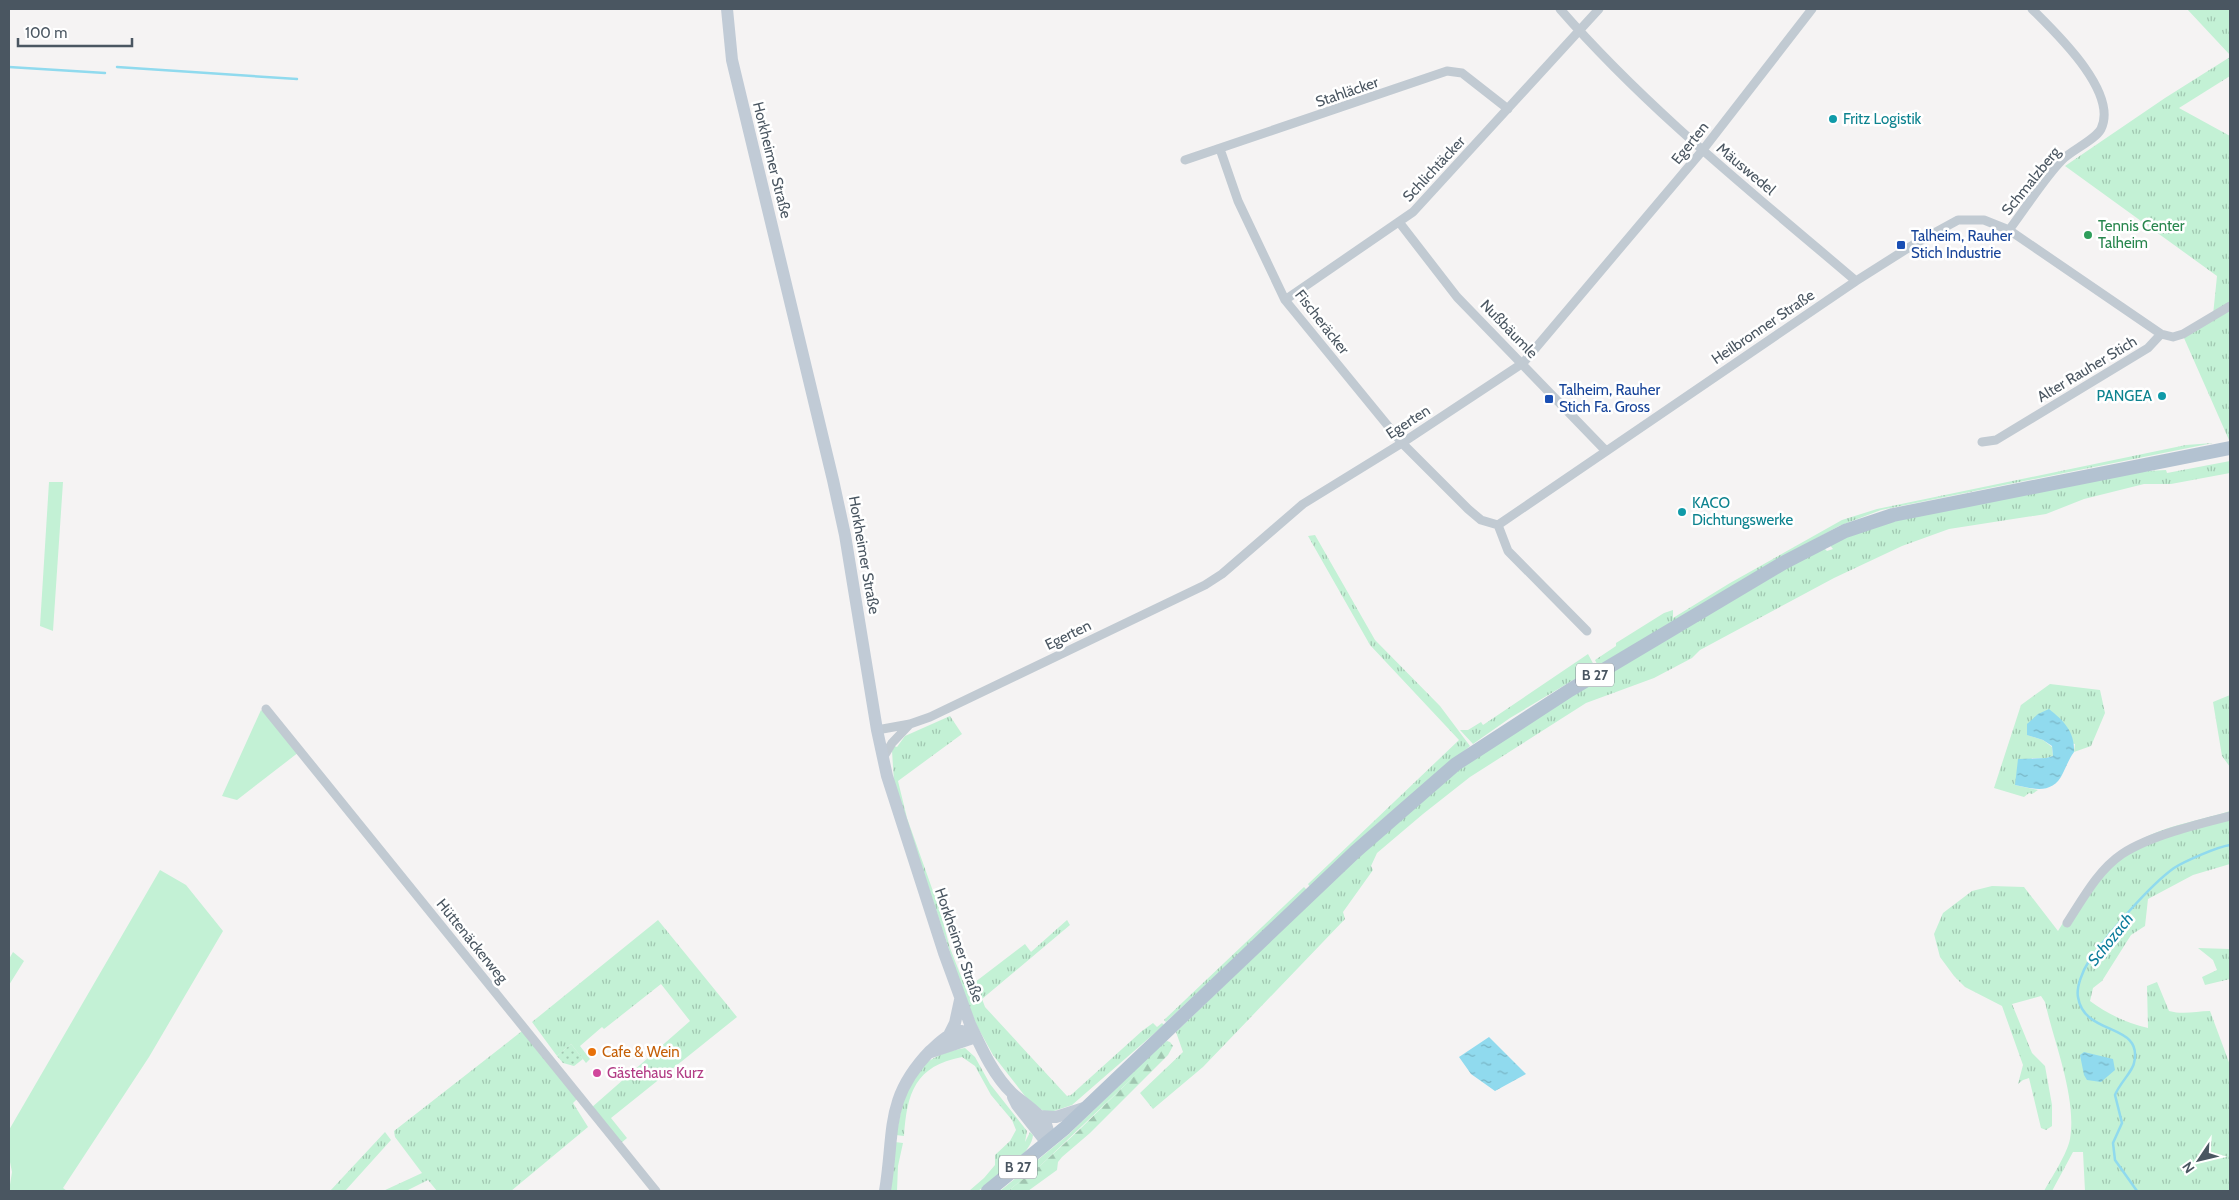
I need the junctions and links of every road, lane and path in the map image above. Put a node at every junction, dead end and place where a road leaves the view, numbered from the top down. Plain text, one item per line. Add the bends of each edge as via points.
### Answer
1 (727, 9) edge
2 (1560, 9) edge
3 (1599, 9) edge
4 (1812, 9) edge
5 (2032, 9) edge
6 (1578, 30) junction
7 (1508, 109) junction
8 (1220, 149) junction
9 (1702, 151) junction
10 (1185, 160) dead end
11 (1399, 222) junction
12 (2009, 230) junction
13 (1856, 281) junction
14 (1285, 300) junction
15 (2230, 306) edge
16 (2161, 334) junction
17 (1523, 363) junction
18 (1982, 442) dead end
19 (1402, 443) junction
20 (2230, 448) edge
21 (1606, 451) junction
22 (1498, 525) junction
23 (1587, 631) dead end
24 (266, 709) dead end
25 (910, 724) junction
26 (877, 730) junction
27 (883, 758) junction
28 (2230, 816) edge
29 (2066, 923) dead end
30 (960, 1000) junction
31 (949, 1035) junction
32 (976, 1037) junction
33 (930, 1052) junction
34 (1011, 1092) junction
35 (1087, 1107) junction
36 (1039, 1116) junction
37 (1048, 1143) junction
38 (656, 1191) edge
39 (885, 1191) edge
40 (988, 1191) edge

1 - 26 main road, Horkheimer Straße via 734,69 845,535
2 - 6 street, Mäuswedel
3 - 6 street, Schlichtäcker
4 - 9 street, Egerten
5 - 12 street, Schmalzberg via 2073,51 2091,77 2102,97 2104,118 2100,130 2062,160
6 - 7 street, Schlichtäcker
6 - 9 street, Mäuswedel
7 - 8 street, Stahläcker via 1462,73 1447,71
7 - 11 street, Schlichtäcker via 1413,212
8 - 10 street, Stahläcker
8 - 14 street, Fischeräcker via 1238,201
9 - 13 street, Mäuswedel
9 - 17 street, Egerten
11 - 14 street, Schlichtäcker
11 - 17 street, Nußbäumle via 1457,297
12 - 13 street, Heilbronner Straße via 1984,220 1958,220
12 - 16 street, Heilbronner Straße
13 - 21 street, Heilbronner Straße
14 - 19 street, Fischeräcker
15 - 16 street via 2183,334 2173,337
16 - 18 street, Alter Rauher Stich via 2148,348 1996,440
17 - 19 street, Egerten
17 - 21 street, Nußbäumle
19 - 22 street via 1468,509 1481,520
19 - 25 street, Egerten via 1303,504 1222,574 1204,585
20 - 35 main road, B 27 via 1893,515 1845,530 1785,562 1562,694 1456,764 1355,852
21 - 22 street, Heilbronner Straße
22 - 23 street via 1508,551
24 - 38 street, Hüttenäckerweg
25 - 26 street, Egerten
25 - 27 street, Egerten
26 - 27 main road, Horkheimer Straße
27 - 30 main road, Horkheimer Straße via 892,796
28 - 29 street via 2196,824 2122,854 2096,881
30 - 31 main road via 957,1019
30 - 32 main road, Horkheimer Straße
31 - 32 main road via 962,1031
31 - 33 main road
32 - 33 main road
32 - 34 main road, Horkheimer Straße
33 - 39 main road via 908,1078 896,1104
34 - 36 main road, Horkheimer Straße
34 - 37 main road, Horkheimer Straße via 1017,1105
35 - 36 main road via 1056,1117
35 - 37 main road, B 27
36 - 37 main road, Horkheimer Straße via 1048,1129
37 - 40 main road, B 27

